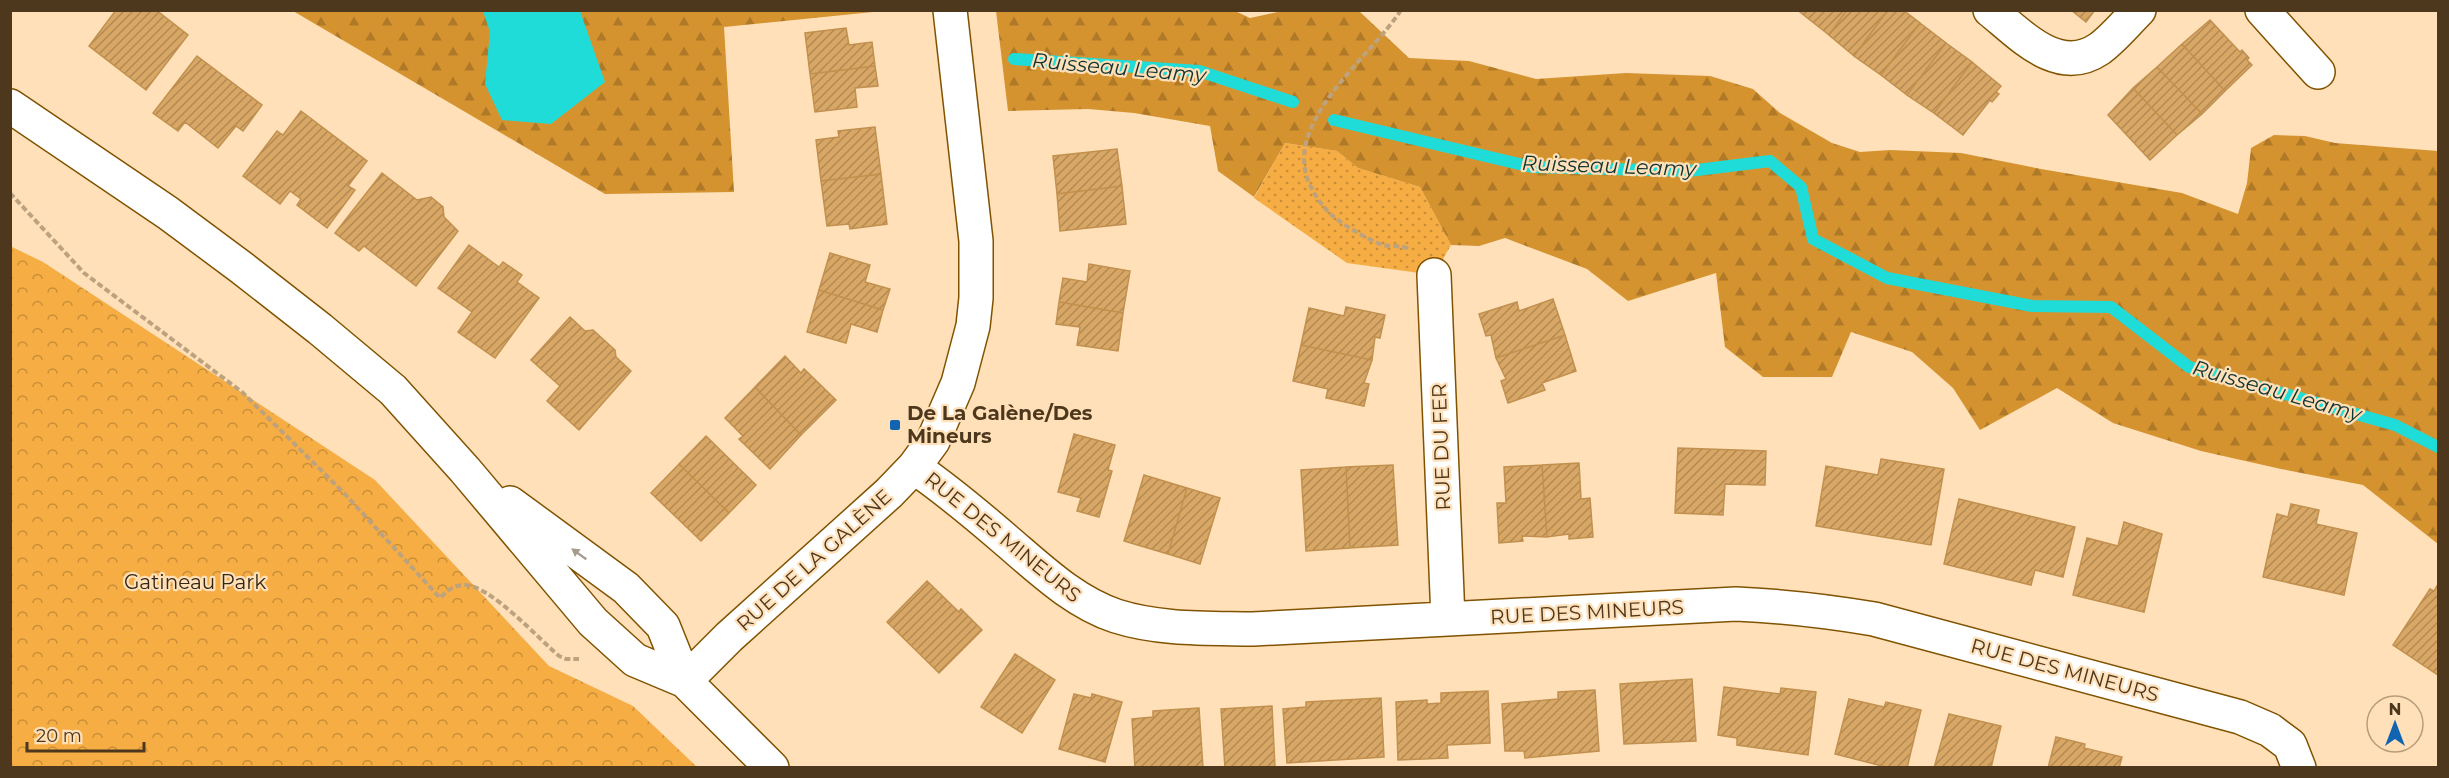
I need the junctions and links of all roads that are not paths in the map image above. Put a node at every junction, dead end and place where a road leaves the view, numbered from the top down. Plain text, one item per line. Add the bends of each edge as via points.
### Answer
1 (950, 10) edge
2 (1990, 10) edge
3 (2139, 10) edge
4 (2262, 10) edge
5 (2318, 72) dead end
6 (10, 106) edge
7 (1434, 275) road end
8 (914, 467) junction
9 (465, 470) junction
10 (1448, 619) junction
11 (685, 681) junction
12 (2295, 756) edge
13 (772, 768) edge

1 - 8 street, RUE DE LA GALÈNE via 976,241 976,298 958,382 933,441
2 - 3 street via 2039,49 2072,60 2099,49
4 - 5 street
6 - 9 street via 168,213 320,329 393,390
7 - 10 street, RUE DU FER
8 - 10 street, RUE DES MINEURS via 949,491 1050,579 1088,604 1117,616 1193,628 1253,629
8 - 11 street, RUE DE LA GALÈNE
9 - 11 street via 605,633 635,660
11 -> 9 street via 663,626 626,588
10 - 12 street, RUE DES MINEURS via 1736,604 1827,611 1874,619 2240,717 2270,730
11 - 13 street

